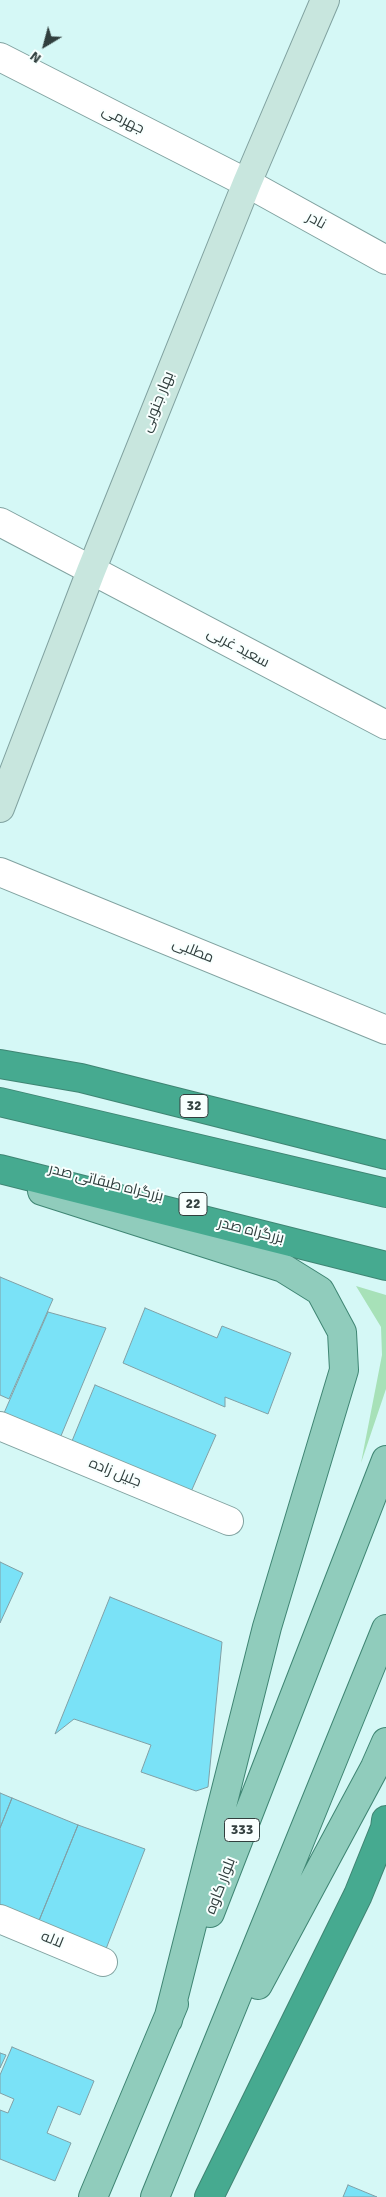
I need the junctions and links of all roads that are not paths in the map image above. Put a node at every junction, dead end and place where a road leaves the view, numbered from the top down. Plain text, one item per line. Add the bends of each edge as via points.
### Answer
1 (325, 0) edge
2 (0, 57) edge
3 (247, 183) junction
4 (386, 260) edge
5 (0, 522) edge
6 (91, 571) junction
7 (386, 725) edge
8 (0, 808) edge
9 (0, 872) edge
10 (386, 1030) edge
11 (0, 1058) edge
12 (0, 1064) edge
13 (81, 1078) junction
14 (0, 1102) edge
15 (386, 1155) edge
16 (0, 1157) edge
17 (0, 1168) edge
18 (0, 1178) edge
19 (386, 1194) edge
20 (380, 1259) edge
21 (0, 1426) edge
22 (386, 1460) edge
23 (229, 1521) dead end
24 (386, 1629) edge
25 (386, 1742) edge
26 (386, 1820) edge
27 (0, 1919) edge
28 (103, 1962) dead end
29 (168, 2020) junction
30 (192, 2107) junction
31 (93, 2197) edge
32 (155, 2197) edge
33 (210, 2197) edge

1 - 3 street, بهار جنوبی
2 - 3 street, جهرمی
3 - 4 street, نادر
3 - 6 street, بهار جنوبی
5 - 6 street, سعید غربی
6 - 7 street, سعید غربی
6 - 8 street, بهار جنوبی
9 - 10 street, مطلبی
11 - 13 street
12 - 13 highway, 32
13 - 15 highway, 32
14 - 19 highway
16 - 20 highway, بزرگراه طبقاتی صدر / 22
17 - 20 highway, بزرگراه صدر
18 - 29 main road via 283,1268 320,1291 342,1332 344,1370 266,1627
21 - 23 street, جلیل زاده
22 - 29 main road, بلوار کاوه / 333
24 - 30 main road
25 - 30 main road
26 - 33 highway via 358,1895
27 - 28 street, لاله
29 - 31 main road, بلوار کاوه / 333
30 - 32 main road

